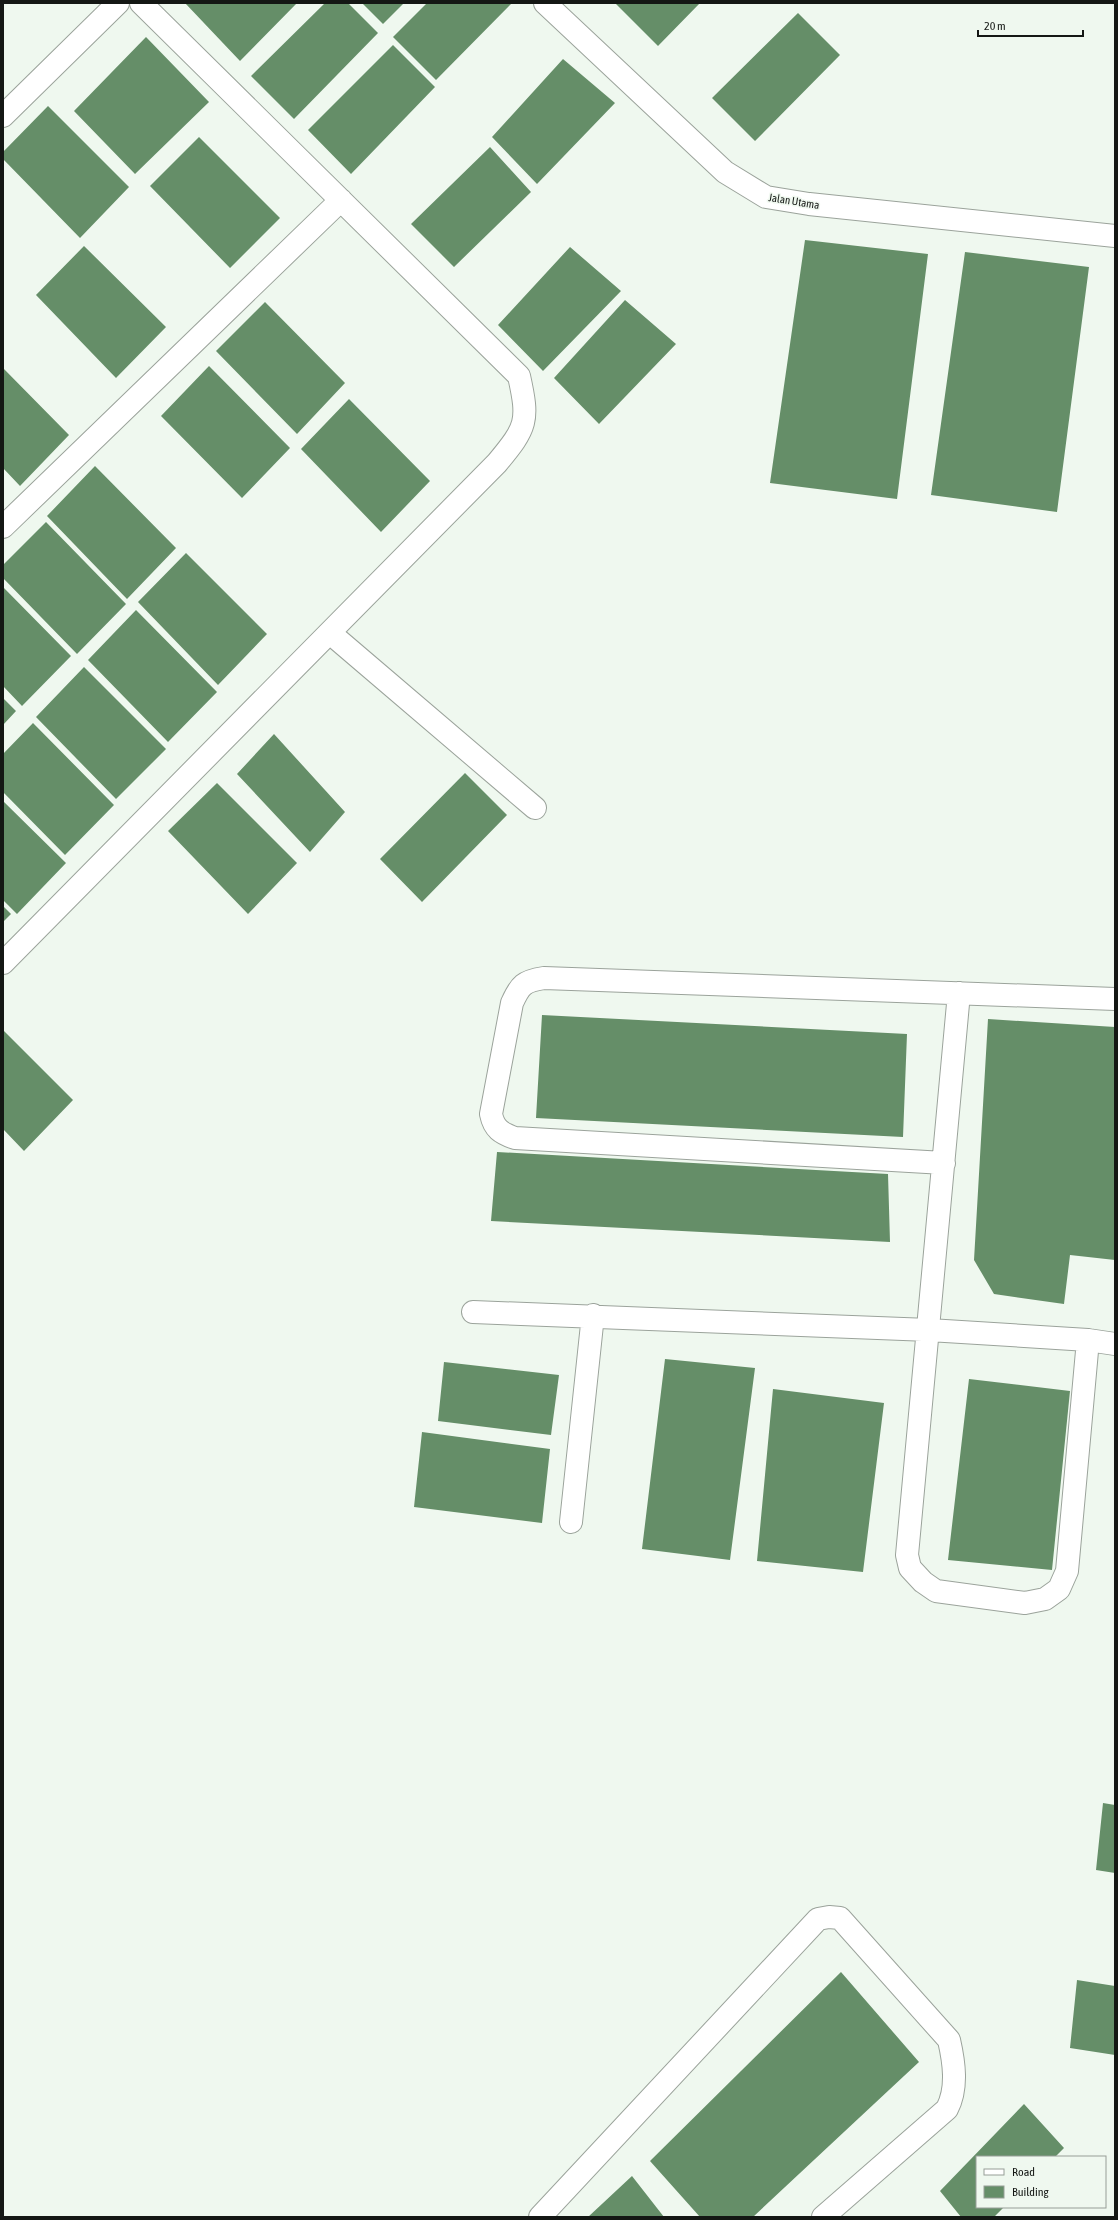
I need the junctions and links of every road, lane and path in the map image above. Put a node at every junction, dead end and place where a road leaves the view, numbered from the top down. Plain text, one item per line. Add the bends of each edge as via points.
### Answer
1 (118, 3) edge
2 (142, 3) edge
3 (545, 3) edge
4 (3, 116) edge
5 (341, 200) junction
6 (1115, 236) edge
7 (3, 527) edge
8 (330, 634) junction
9 (535, 808) dead end
10 (3, 963) edge
11 (959, 993) junction
12 (1115, 998) edge
13 (944, 1163) junction
14 (473, 1312) dead end
15 (593, 1315) junction
16 (929, 1330) junction
17 (1088, 1340) junction
18 (1115, 1344) edge
19 (571, 1522) dead end
20 (540, 2217) edge
21 (823, 2217) edge

1 - 4 street
2 - 5 street
3 - 6 street, Jalan Utama via 724,172 766,197 809,204
5 - 7 street
5 - 8 street via 519,376 525,419 517,439 497,463
8 - 9 street
8 - 10 street
11 - 12 street
11 - 13 street
11 - 13 street via 544,978 529,980 519,989 512,1003 491,1114 494,1125 502,1134 515,1138
13 - 16 street
14 - 15 street
15 - 16 street
15 - 19 street
16 - 17 street
16 - 17 street via 907,1555 910,1568 936,1591 1026,1603 1045,1599 1059,1589 1067,1571
17 - 18 street
20 - 21 street via 818,1919 829,1917 840,1918 949,2040 954,2059 953,2098 947,2109

